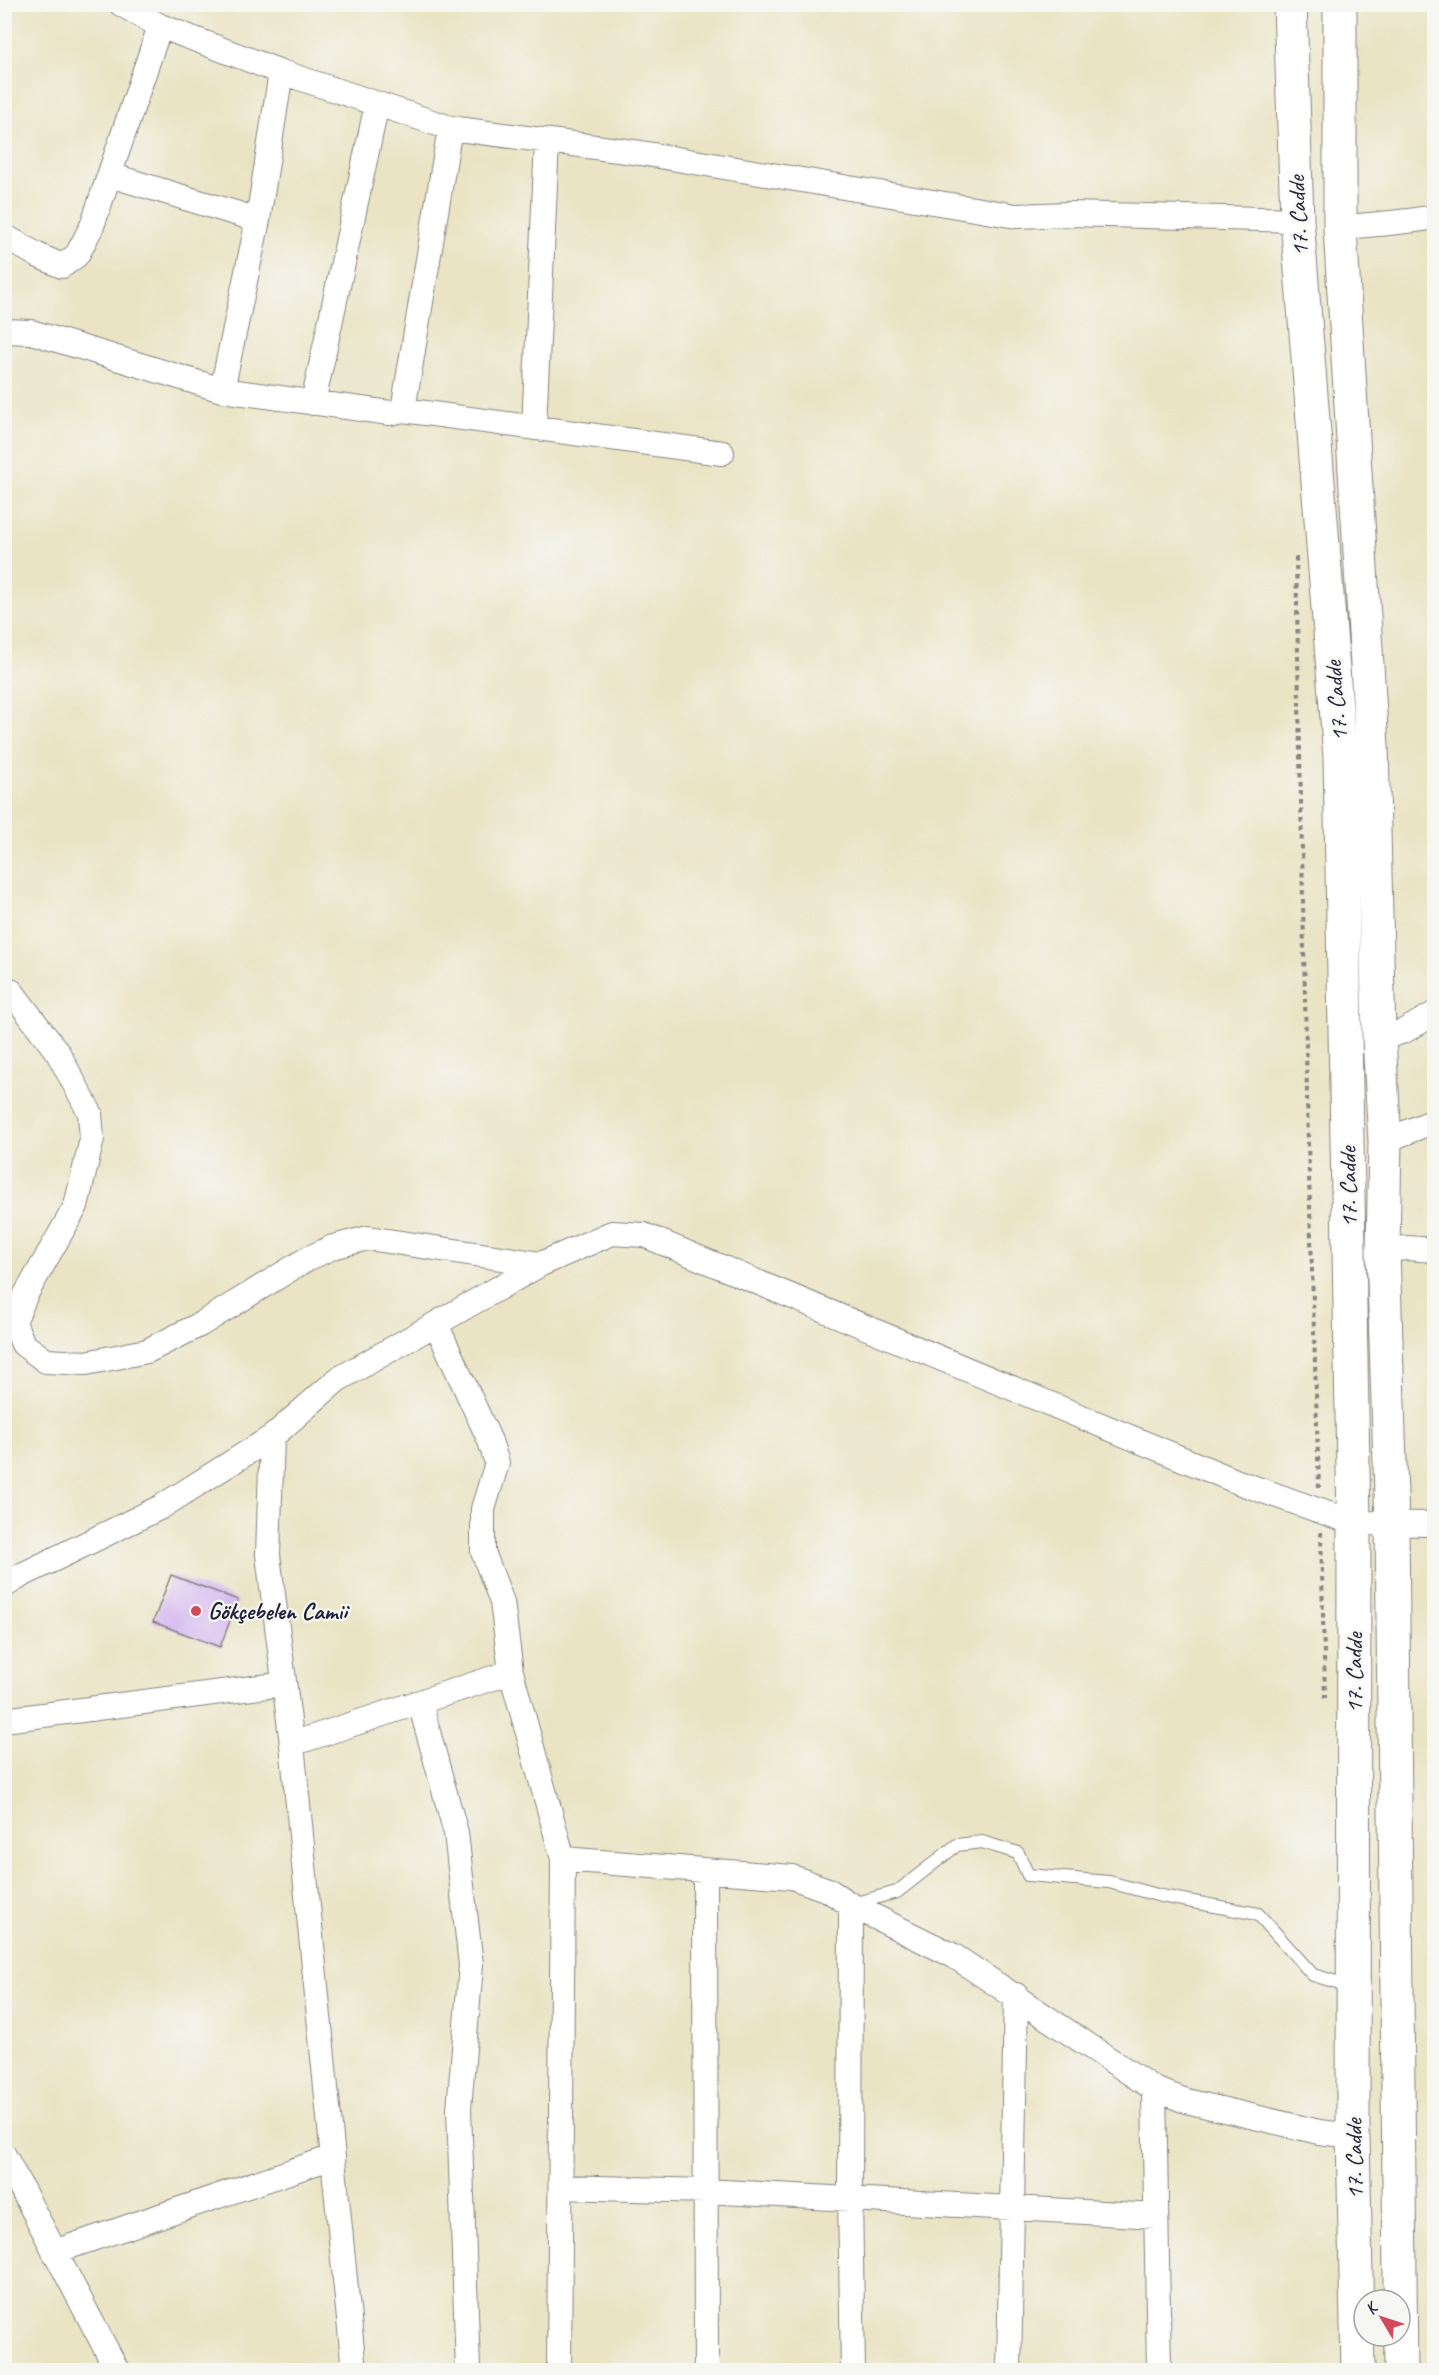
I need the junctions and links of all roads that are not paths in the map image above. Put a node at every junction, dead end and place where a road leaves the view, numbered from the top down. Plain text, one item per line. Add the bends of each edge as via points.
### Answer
1 (121, 4) edge
2 (1290, 4) edge
3 (1340, 4) edge
4 (160, 26) junction
5 (281, 72) junction
6 (377, 104) junction
7 (450, 128) junction
8 (547, 141) junction
9 (110, 175) junction
10 (1434, 217) edge
11 (258, 220) junction
12 (1297, 220) junction
13 (1340, 228) junction
14 (4, 236) edge
15 (4, 331) edge
16 (222, 390) junction
17 (313, 403) junction
18 (403, 410) junction
19 (534, 428) junction
20 (722, 453) dead end
21 (4, 987) edge
22 (1434, 1014) edge
23 (1379, 1039) junction
24 (1434, 1121) edge
25 (1386, 1141) junction
26 (1383, 1250) junction
27 (1434, 1250) edge
28 (541, 1264) junction
29 (436, 1324) junction
30 (272, 1437) junction
31 (1354, 1523) junction
32 (1434, 1524) edge
33 (1392, 1525) junction
34 (4, 1586) edge
35 (511, 1672) junction
36 (284, 1684) junction
37 (420, 1703) junction
38 (4, 1720) edge
39 (292, 1744) junction
40 (563, 1859) junction
41 (705, 1870) junction
42 (851, 1905) junction
43 (1353, 1987) junction
44 (1016, 1995) junction
45 (1155, 2089) junction
46 (1353, 2136) junction
47 (4, 2155) edge
48 (333, 2157) junction
49 (561, 2187) junction
50 (706, 2191) junction
51 (850, 2198) junction
52 (1013, 2207) junction
53 (1156, 2216) junction
54 (54, 2252) junction
55 (117, 2370) edge
56 (354, 2370) edge
57 (468, 2370) edge
58 (559, 2370) edge
59 (706, 2370) edge
60 (853, 2370) edge
61 (1009, 2370) edge
62 (1159, 2370) edge
63 (1358, 2370) edge
64 (1401, 2370) edge

1 - 4 street
2 - 12 street, 17. Cadde
3 - 13 street, 17. Cadde
4 - 5 street
4 - 9 street
5 - 6 street
5 - 11 street
6 - 7 street
6 - 17 street
7 - 8 street
7 - 18 street
8 - 12 street via 1016,216
8 - 19 street
9 - 11 street
9 - 14 street via 92,226 76,255 62,266
10 - 13 street
11 - 16 street
12 - 31 street, 17. Cadde via 1340,757
13 - 23 street, 17. Cadde via 1372,746
15 - 16 street via 31,332
16 - 17 street
17 - 18 street via 390,412
18 - 19 street
19 - 20 street
21 - 28 street via 12,992 58,1053 90,1113 92,1139 76,1206 14,1322 23,1344 46,1361 86,1363 147,1351 201,1324 307,1259 333,1246 368,1238
22 - 23 street via 1404,1031
23 - 25 street, 17. Cadde
24 - 25 street
25 - 26 street, 17. Cadde
26 - 27 street
26 - 33 street, 17. Cadde
28 - 29 street
28 - 31 street via 612,1233 644,1235 1227,1478
29 - 30 street via 337,1380
29 - 35 street via 497,1463 483,1509 483,1552 502,1602
30 - 34 street via 161,1507
30 - 36 street via 268,1555
31 - 33 street
31 - 43 street, 17. Cadde
32 - 33 street
33 - 64 street, 17. Cadde
35 - 37 street
35 - 40 street
36 - 38 street
36 - 39 street
37 - 39 street
37 - 57 street via 456,1833 471,1965 459,2109
39 - 48 street
40 - 41 street
40 - 49 street
41 - 42 street via 792,1877 828,1890
41 - 50 street
42 - 43 lane via 897,1892 957,1845 982,1842 1018,1853 1028,1875 1109,1882 1258,1914 1313,1975
42 - 44 street via 954,1956
42 - 51 street
43 - 46 street, 17. Cadde
44 - 45 street
44 - 52 street
45 - 46 street via 1186,2101 1318,2132
45 - 53 street
46 - 63 street, 17. Cadde
47 - 54 street
48 - 54 street
48 - 56 street
49 - 50 street
49 - 58 street
50 - 51 street
50 - 59 street
51 - 52 street
51 - 60 street
52 - 53 street
52 - 61 street
53 - 62 street
54 - 55 street

